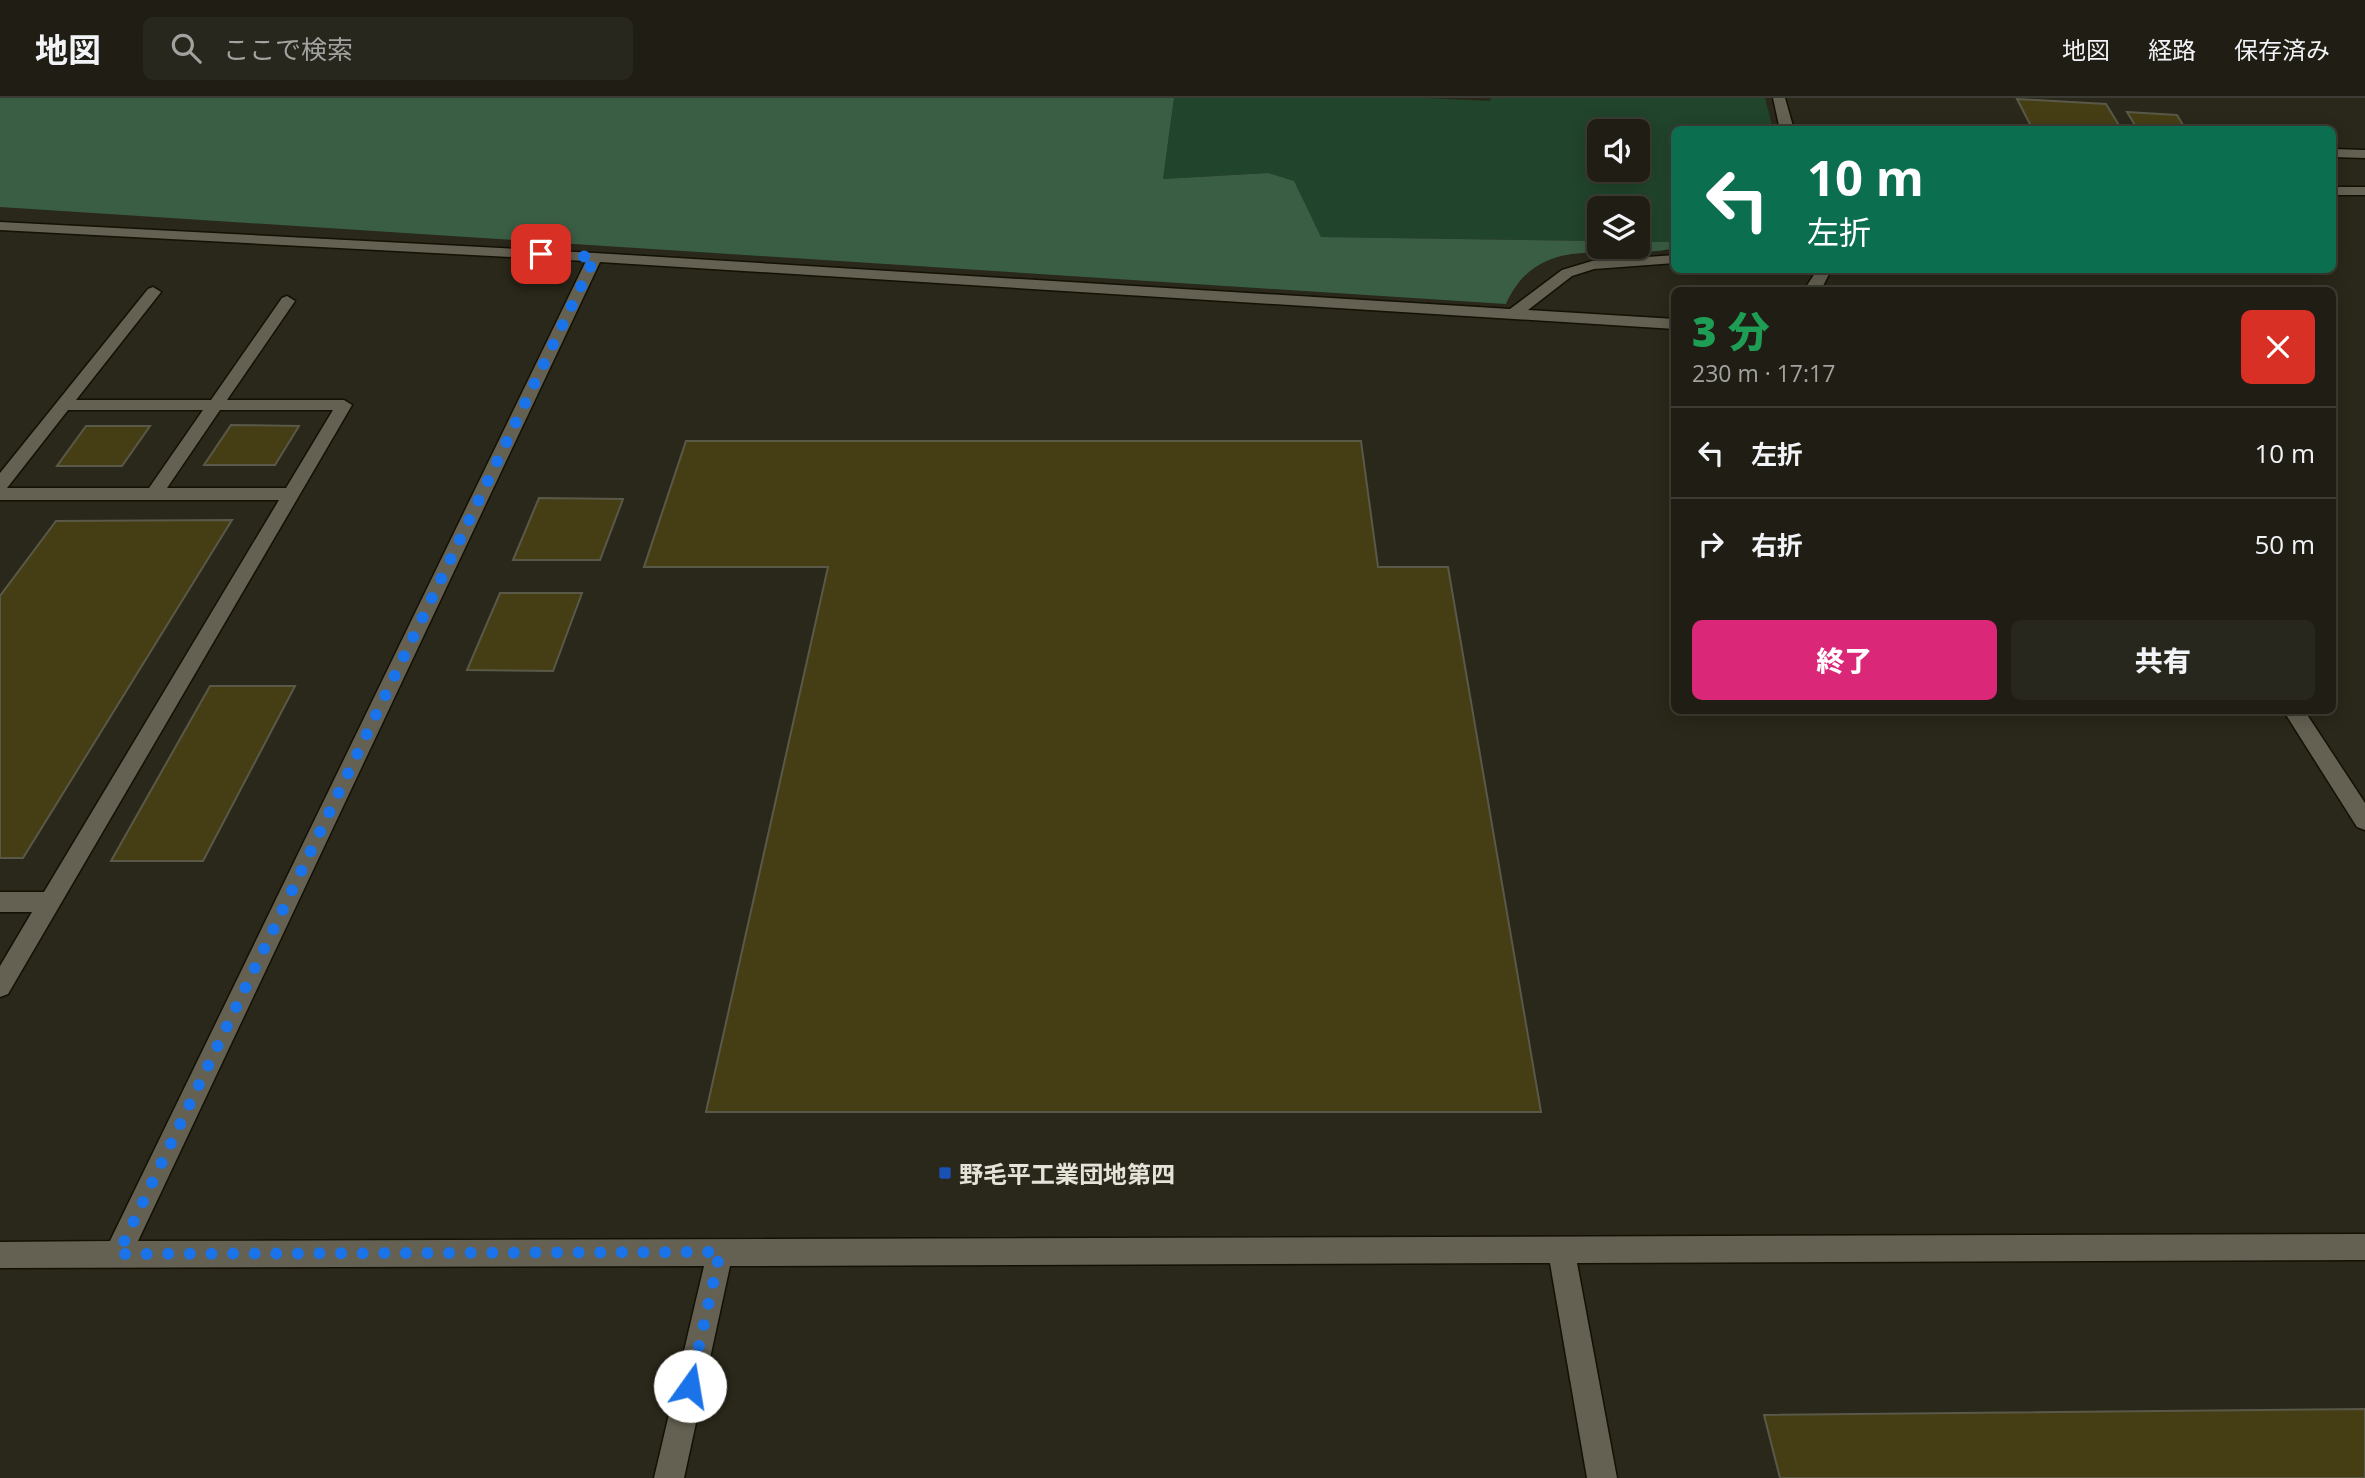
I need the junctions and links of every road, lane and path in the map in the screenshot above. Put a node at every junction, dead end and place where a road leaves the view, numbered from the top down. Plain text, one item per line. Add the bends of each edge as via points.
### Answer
1 (1779, 98) edge
2 (1786, 126) edge
3 (2336, 153) edge
4 (2365, 154) edge
5 (2336, 191) edge
6 (2365, 191) edge
7 (0, 226) edge
8 (595, 257) junction
9 (1671, 260) edge
10 (153, 292) dead end
11 (287, 301) dead end
12 (1512, 315) junction
13 (1671, 324) edge
14 (64, 405) junction
15 (216, 405) junction
16 (0, 485) edge
17 (0, 494) edge
18 (155, 494) junction
19 (292, 494) junction
20 (2296, 714) edge
21 (2365, 821) edge
22 (0, 902) edge
23 (50, 902) junction
24 (0, 987) edge
25 (2365, 1247) edge
26 (1561, 1250) junction
27 (720, 1252) junction
28 (118, 1254) junction
29 (0, 1255) edge
30 (669, 1478) edge
31 (1601, 1478) edge

1 - 2 street
3 - 4 street
5 - 6 street
7 - 8 street
8 - 12 street
8 - 28 street
9 - 12 street via 1592,265 1567,273
10 - 14 street
11 - 15 street
12 - 13 street
14 - 15 street
14 - 16 street
15 - 18 street
15 - 19 street via 344,405
17 - 18 street
18 - 19 street
19 - 23 street
20 - 21 street
22 - 23 street
23 - 24 street
25 - 26 street
26 - 27 street
26 - 31 street
27 - 28 street
27 - 30 street
28 - 29 street

